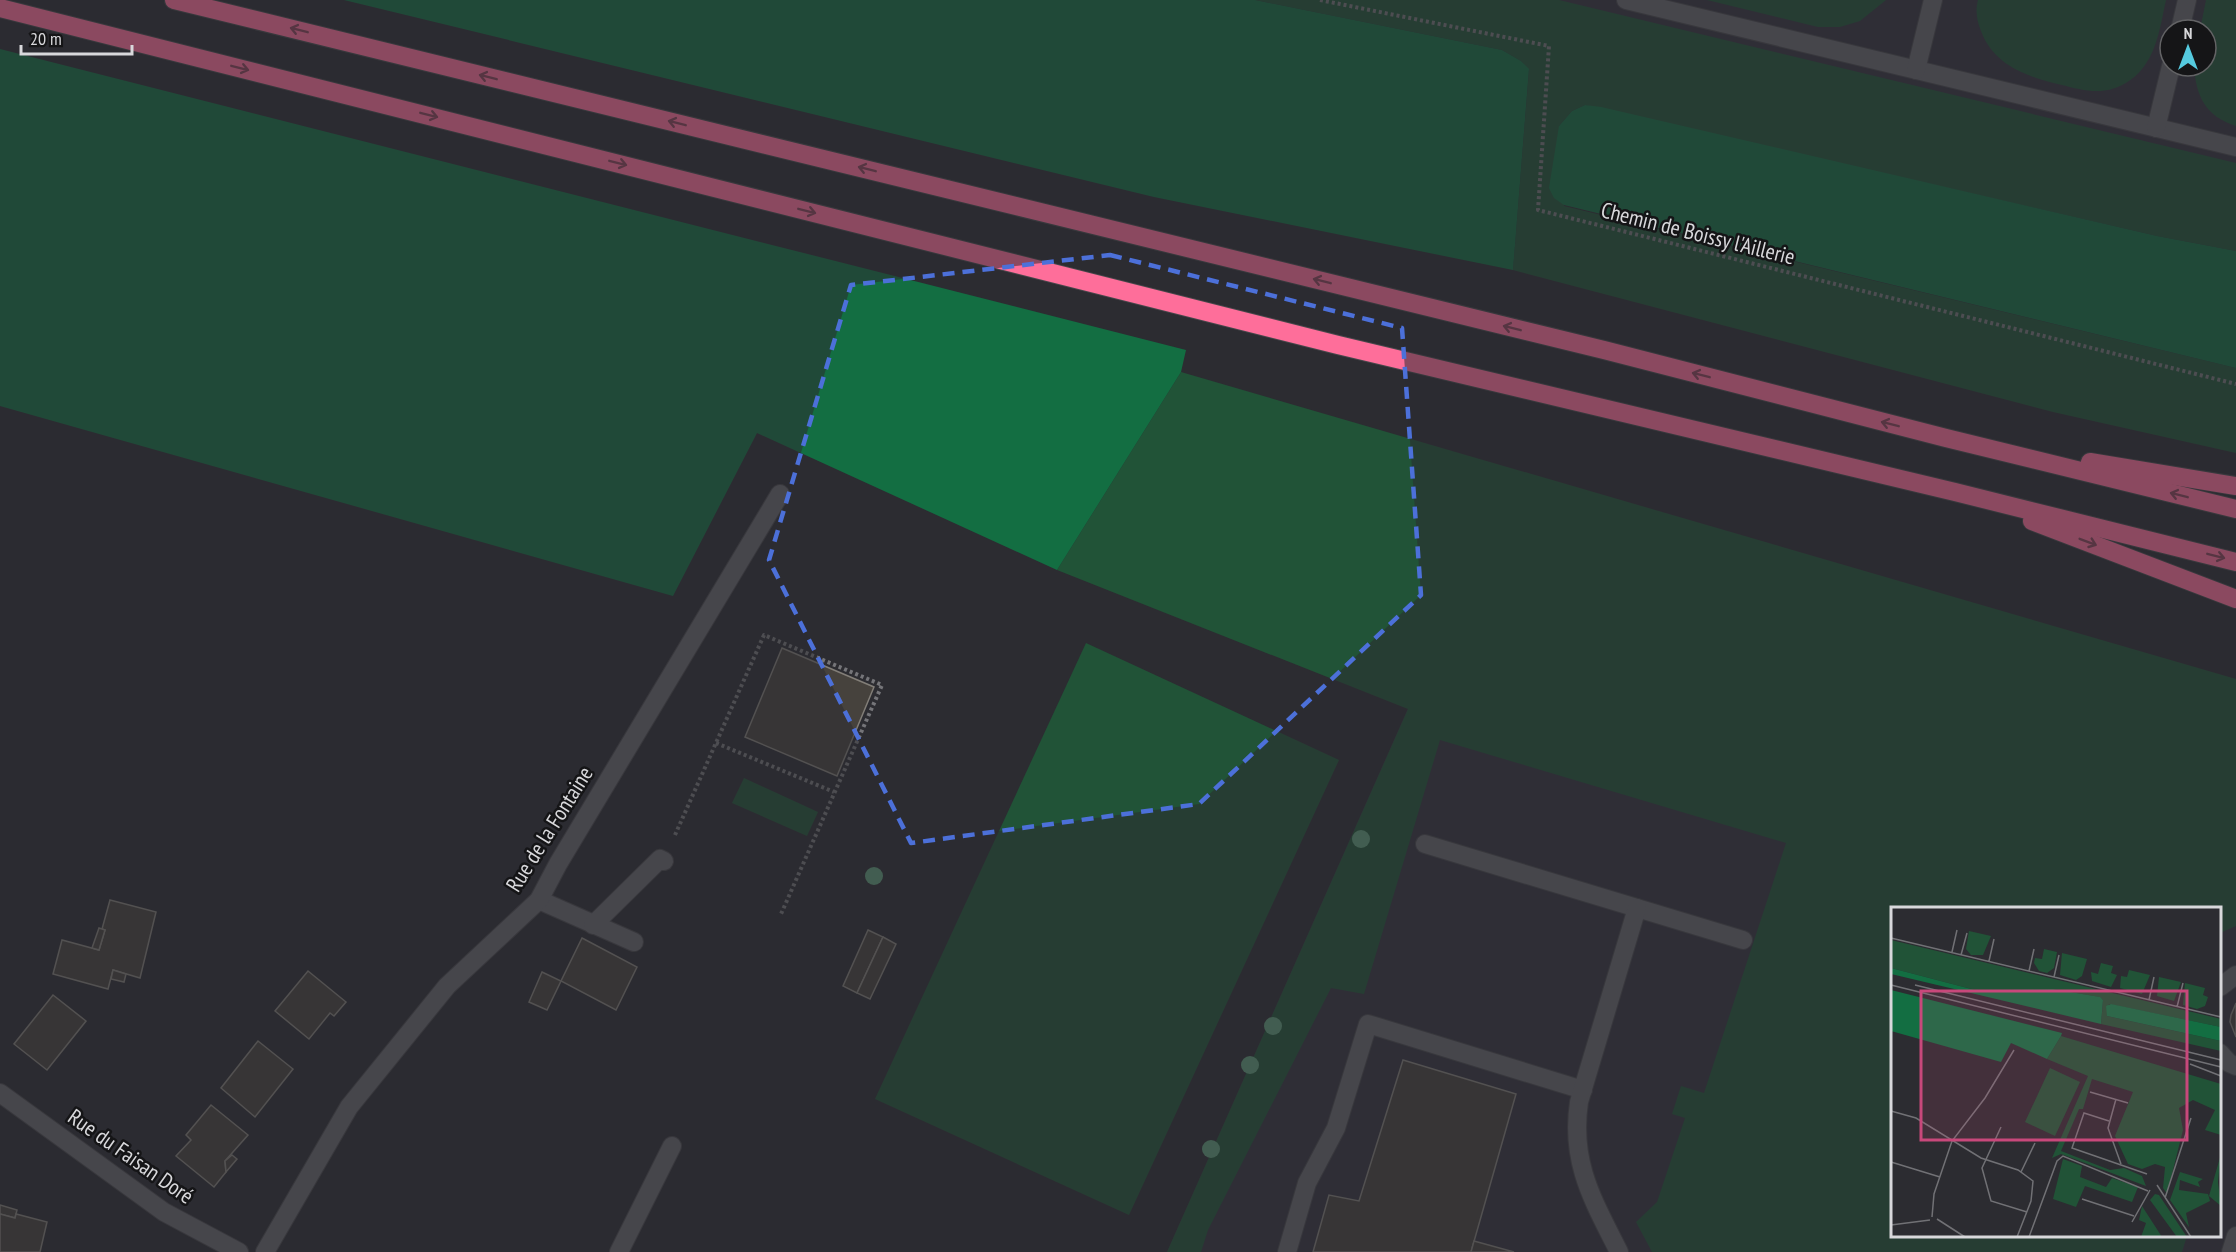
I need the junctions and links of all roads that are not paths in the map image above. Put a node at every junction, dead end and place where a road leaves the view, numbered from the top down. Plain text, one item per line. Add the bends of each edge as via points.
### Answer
1 (174, 0) edge
2 (1626, 0) edge
3 (1934, 0) edge
4 (2187, 0) edge
5 (0, 8) edge
6 (2183, 18) edge
7 (1916, 70) junction
8 (2168, 78) edge
9 (2156, 128) junction
10 (2236, 147) edge
11 (1947, 438) junction
12 (2236, 486) edge
13 (1955, 492) junction
14 (780, 494) dead end
15 (2236, 509) edge
16 (2236, 562) edge
17 (2236, 599) edge
18 (1425, 844) dead end
19 (664, 861) road end
20 (539, 900) junction
21 (1637, 908) junction
22 (593, 925) junction
23 (1743, 940) dead end
24 (634, 942) dead end
25 (2236, 975) edge
26 (2221, 986) edge
27 (2221, 1054) edge
28 (2236, 1066) edge
29 (1583, 1090) junction
30 (0, 1093) edge
31 (672, 1146) dead end
32 (2236, 1236) edge
33 (239, 1252) edge
34 (265, 1252) edge
35 (619, 1252) edge
36 (1287, 1252) edge
37 (1619, 1252) edge
38 (2231, 1252) edge

11 -> 1 highway via 1604,350
2 - 7 street
3 - 7 street
4 - 6 street
5 -> 13 highway via 1338,345
7 - 9 street
8 - 9 street
9 - 10 street
11 - 12 highway
15 -> 11 highway
13 -> 16 highway
13 -> 17 highway
14 - 20 street, Rue de la Fontaine
18 - 21 street
19 - 22 street via 660,859
20 - 22 street
20 - 34 street, Rue de la Fontaine via 447,986 349,1107
21 - 23 street
21 - 29 street
22 - 24 street
25 - 26 street
27 - 28 street
29 - 36 street via 1368,1024 1335,1128 1307,1183
29 - 37 street via 1576,1125 1577,1152 1589,1190
30 - 33 street, Rue du Faisan Doré via 164,1212
31 - 35 street
32 - 38 street

